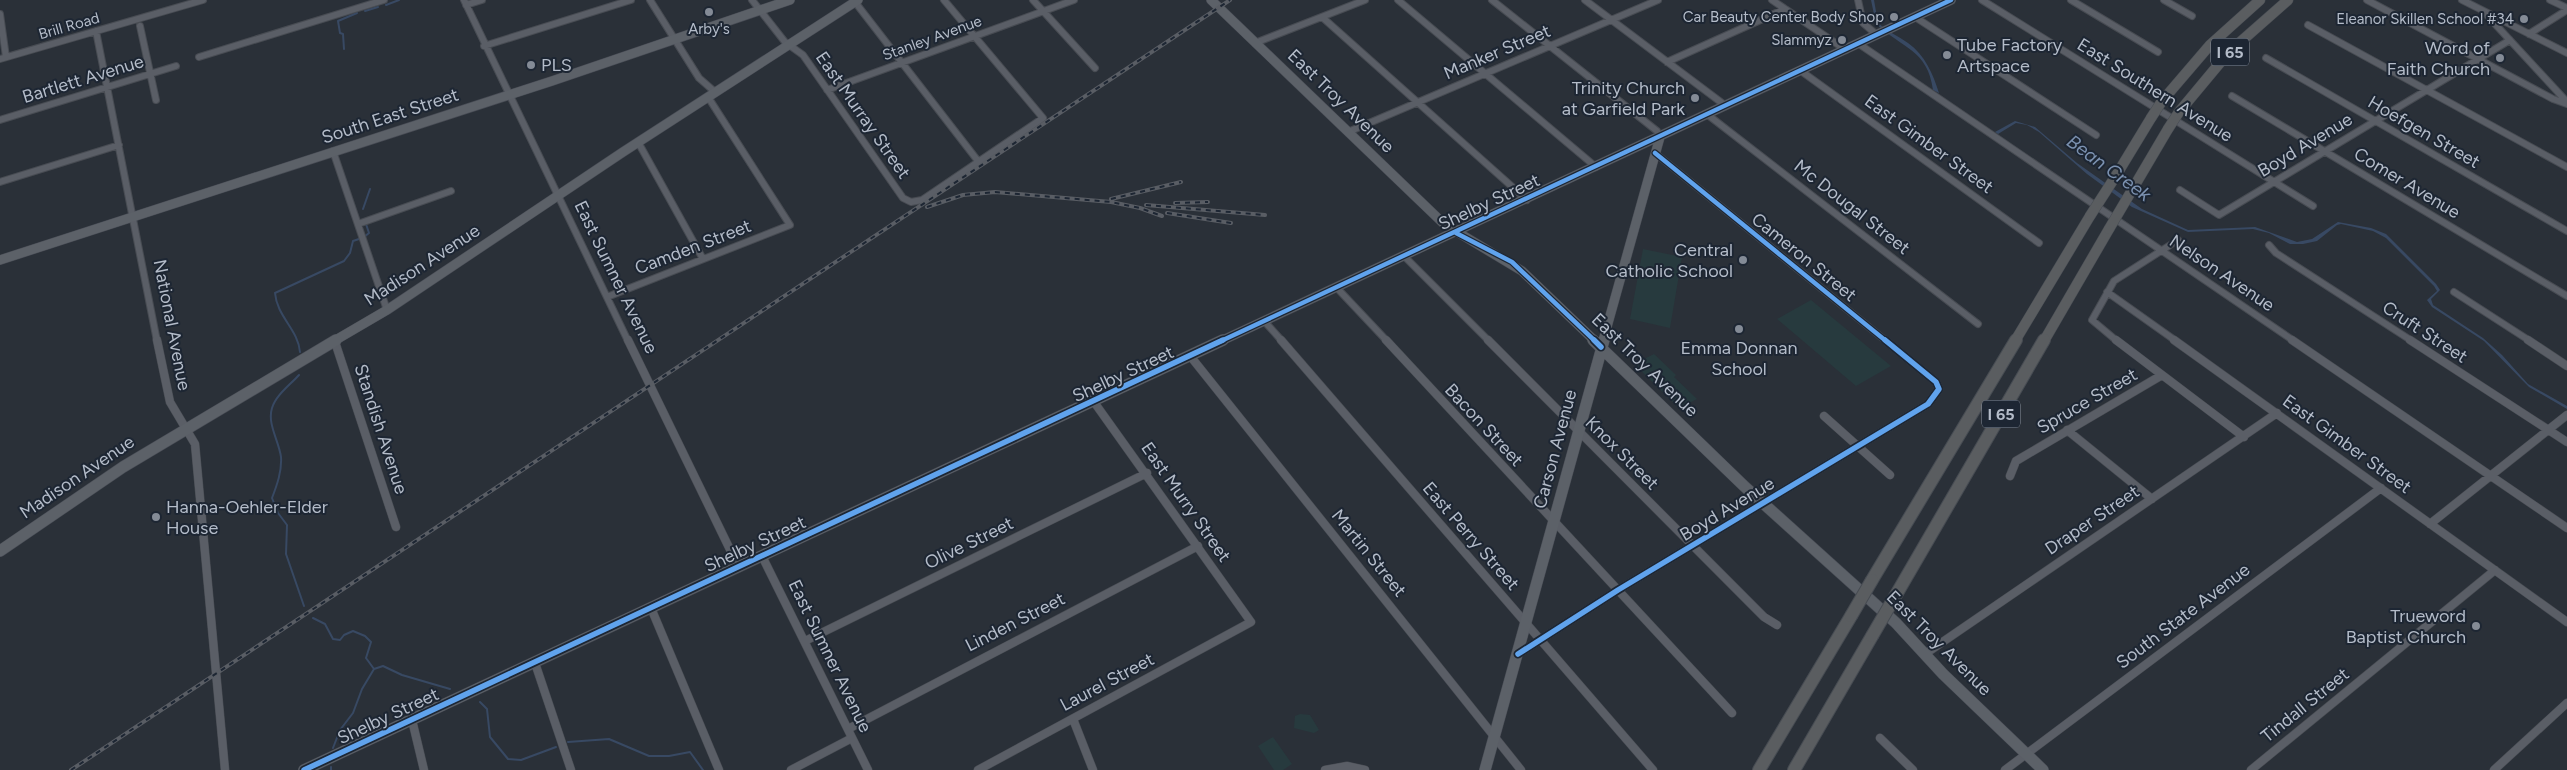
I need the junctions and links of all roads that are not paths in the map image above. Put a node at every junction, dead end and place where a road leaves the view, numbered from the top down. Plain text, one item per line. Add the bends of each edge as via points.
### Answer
1 (203, 0) edge
2 (384, 0) edge
3 (482, 0) edge
4 (631, 0) edge
5 (650, 0) edge
6 (752, 0) edge
7 (790, 0) edge
8 (944, 0) edge
9 (1033, 0) edge
10 (1074, 0) edge
11 (1211, 0) edge
12 (1365, 0) edge
13 (1398, 0) edge
14 (1492, 0) edge
15 (1585, 0) edge
16 (1658, 0) edge
17 (1772, 0) edge
18 (1858, 0) edge
19 (1951, 0) edge
20 (1982, 0) edge
21 (2071, 0) edge
22 (2164, 0) edge
23 (2260, 0) edge
24 (2290, 0) edge
25 (2367, 0) edge
26 (2462, 0) edge
27 (2550, 0) edge
28 (857, 1) edge
29 (465, 2) edge
30 (1785, 9) junction
31 (2567, 9) edge
32 (760, 10) junction
33 (1043, 11) junction
34 (2484, 12) junction
35 (0, 14) edge
36 (2192, 16) dead end
37 (1322, 17) junction
38 (1915, 17) junction
39 (1611, 20) junction
40 (2308, 25) dead end
41 (140, 26) dead end
42 (96, 31) junction
43 (1879, 34) junction
44 (2529, 34) junction
45 (974, 36) junction
46 (675, 39) junction
47 (2510, 40) junction
48 (1255, 43) junction
49 (1859, 44) junction
50 (789, 45) junction
51 (484, 46) junction
52 (1550, 46) junction
53 (1846, 50) junction
54 (2158, 52) dead end
55 (2567, 53) edge
56 (199, 57) dead end
57 (3, 58) edge
58 (2266, 58) dead end
59 (2478, 59) junction
60 (902, 62) junction
61 (1667, 62) junction
62 (176, 66) dead end
63 (1095, 68) dead end
64 (1801, 71) junction
65 (150, 74) junction
66 (1485, 74) junction
67 (107, 87) junction
68 (827, 90) junction
69 (2427, 90) junction
70 (712, 94) junction
71 (508, 95) junction
72 (2232, 96) dead end
73 (156, 100) dead end
74 (1418, 102) junction
75 (2567, 103) edge
76 (1726, 106) junction
77 (1708, 115) junction
78 (0, 120) edge
79 (2375, 121) junction
80 (1348, 132) junction
81 (2096, 135) dead end
82 (1660, 137) junction
83 (638, 142) junction
84 (119, 145) junction
85 (333, 151) junction
86 (2324, 151) junction
87 (1655, 153) junction
88 (978, 161) junction
89 (1596, 167) junction
90 (2567, 167) edge
91 (0, 182) edge
92 (2274, 182) junction
93 (2180, 190) dead end
94 (451, 191) dead end
95 (559, 196) junction
96 (1527, 200) junction
97 (2313, 206) dead end
98 (134, 215) junction
99 (358, 224) junction
100 (2567, 231) edge
101 (1456, 233) junction
102 (2178, 240) dead end
103 (2039, 243) dead end
104 (2269, 245) dead end
105 (2162, 250) junction
106 (1405, 256) junction
107 (704, 259) junction
108 (0, 260) edge
109 (1337, 288) junction
110 (2107, 292) junction
111 (2454, 292) dead end
112 (2567, 296) edge
113 (607, 297) junction
114 (387, 310) junction
115 (1265, 322) junction
116 (1978, 324) dead end
117 (335, 342) junction
118 (1601, 347) junction
119 (1191, 357) junction
120 (2567, 366) edge
121 (2162, 375) junction
122 (1936, 382) joint
123 (1094, 402) junction
124 (2277, 413) junction
125 (1824, 416) dead end
126 (2565, 417) edge
127 (187, 428) junction
128 (2067, 430) junction
129 (2548, 430) junction
130 (1578, 432) junction
131 (2244, 437) junction
132 (2567, 442) edge
133 (1858, 446) junction
134 (1146, 473) junction
135 (1890, 475) dead end
136 (2010, 476) dead end
137 (2491, 476) junction
138 (2381, 488) junction
139 (2152, 499) junction
140 (1762, 503) junction
141 (1553, 523) junction
142 (2430, 524) junction
143 (396, 527) dead end
144 (2567, 528) edge
145 (1198, 546) junction
146 (1692, 546) junction
147 (0, 551) edge
148 (762, 556) junction
149 (739, 568) junction
150 (2495, 570) junction
151 (1618, 590) junction
152 (651, 608) junction
153 (1251, 622) joint
154 (2567, 622) edge
155 (1526, 625) junction
156 (1777, 625) dead end
157 (1540, 640) junction
158 (805, 641) junction
159 (1518, 654) junction
160 (1925, 654) junction
161 (535, 663) junction
162 (2567, 703) edge
163 (1732, 713) dead end
164 (1073, 719) junction
165 (412, 720) junction
166 (848, 729) junction
167 (852, 738) junction
168 (1496, 738) junction
169 (1880, 738) dead end
170 (2026, 754) junction
171 (224, 770) edge
172 (304, 770) edge
173 (424, 770) edge
174 (571, 770) edge
175 (718, 770) edge
176 (791, 770) edge
177 (868, 770) edge
178 (978, 770) edge
179 (1093, 770) edge
180 (1325, 770) edge
181 (1365, 770) edge
182 (1485, 770) edge
183 (1521, 770) edge
184 (1653, 770) edge
185 (1758, 770) edge
186 (1794, 770) edge
187 (1912, 770) edge
188 (2005, 770) edge
189 (2043, 770) edge
190 (2251, 770) edge
191 (2494, 770) edge

1 - 42 street, Brill Road
2 - 56 street
3 - 29 street
4 - 51 street
5 - 46 street
6 - 32 street, East Murray Street
7 - 32 main road, South East Street
8 - 45 street
9 - 33 street
10 - 33 street, Stanley Avenue
11 - 48 main road, East Troy Avenue
12 - 37 street
13 - 66 street
14 - 52 street
15 - 39 street
16 - 39 street, Manker Street
17 - 30 street
18 - 43 street via 1863,23
19 - 38 main road, Shelby Street
20 - 92 street, East Southern Avenue
21 - 54 street
22 - 36 street
23 - 185 highway, I 65, bridge via 2210,45 2150,118
24 - 186 highway, I 65, bridge via 2279,6 2219,63 2168,129
25 - 59 street
26 - 34 street
27 - 31 street
28 - 50 main road, Madison Avenue
28 - 60 street
29 - 51 street, East Sumner Avenue
30 - 53 street
30 - 61 street
31 - 44 street
32 - 46 main road, South East Street
32 - 50 street, East Murray Street
33 - 45 street, Stanley Avenue
33 - 63 street
34 - 44 street
34 - 47 street
35 - 57 street
37 - 48 street
37 - 74 street
38 - 43 main road, Shelby Street
38 - 81 street
39 - 52 street, Manker Street
39 - 61 street
40 - 69 street
41 - 65 street
42 - 57 street, Brill Road
42 - 67 street, National Avenue
43 - 49 main road, Shelby Street
44 - 55 street
45 - 60 street, Stanley Avenue
45 - 88 street via 1042,118
46 - 70 street
46 - 71 main road, South East Street
47 - 59 street, Boyd Avenue
47 - 75 street
48 - 80 main road, East Troy Avenue
49 - 53 main road, Shelby Street
49 - 105 street, Nelson Avenue
50 - 68 street, East Murray Street via 802,55
50 - 70 main road, Madison Avenue
51 - 71 street, East Sumner Avenue
52 - 66 street, Manker Street
52 - 82 street via 1657,131
53 - 64 main road, Shelby Street
58 - 79 street, Hoefgen Street
59 - 69 street, Boyd Avenue
59 - 75 street
60 - 68 street, Stanley Avenue
60 - 88 street
61 - 76 street
62 - 65 street, Bartlett Avenue
64 - 76 main road, Shelby Street
64 - 103 street, East Gimber Street
65 - 67 street, Bartlett Avenue
65 - 73 street
66 - 74 street, Manker Street
66 - 89 street
67 - 78 street, Bartlett Avenue
67 - 84 street, National Avenue
68 - 88 street, East Murray Street via 903,198 911,202 922,200
69 - 79 street, Boyd Avenue
69 - 90 street
70 - 83 main road, Madison Avenue
70 - 107 street, Camden Street via 790,225
71 - 85 main road, South East Street
71 - 95 street, East Sumner Avenue
72 - 86 street, Comer Avenue
74 - 80 street, Manker Street
74 - 96 street
76 - 77 main road, Shelby Street
77 - 82 main road, Shelby Street
77 - 116 street, Mc Dougal Street
79 - 86 street, Boyd Avenue
79 - 100 street, Hoefgen Street
80 - 101 main road, East Troy Avenue
82 - 87 main road, Carson Avenue
82 - 89 main road, Shelby Street
83 - 95 main road, Madison Avenue
83 - 107 street
84 - 91 street
84 - 98 street, National Avenue
85 - 98 main road, South East Street
85 - 99 street
86 - 92 street, Boyd Avenue
86 - 112 street, Comer Avenue
87 - 118 main road, Carson Avenue
87 - 122 street, Cameron Street
89 - 96 main road, Shelby Street
92 - 93 street, Boyd Avenue via 2219,215
92 - 97 street, East Southern Avenue
94 - 99 street
95 - 113 street, East Sumner Avenue
95 - 114 main road, Madison Avenue
96 - 101 main road, Shelby Street
98 - 108 main road, South East Street
98 - 127 street, National Avenue via 168,395
99 - 114 street
101 - 106 main road, Shelby Street
101 - 118 main road, East Troy Avenue via 1512,262
102 - 105 street
104 - 129 street, Cruft Street via 2276,253
105 - 110 street via 2119,276
105 - 137 street, Nelson Avenue
106 - 109 main road, Shelby Street
106 - 130 street, Knox Street
107 - 113 street, Camden Street
109 - 115 main road, Shelby Street
109 - 141 street, Bacon Street
110 - 121 street via 2091,317 2094,324
110 - 124 street, East Gimber Street
111 - 120 street
113 - 149 street, East Sumner Avenue
114 - 117 main road, Madison Avenue
115 - 119 main road, Shelby Street
115 - 155 street, East Perry Street
117 - 127 main road, Madison Avenue
117 - 143 street, Standish Avenue
118 - 130 main road, Carson Avenue
118 - 140 main road, East Troy Avenue
119 - 123 main road, Shelby Street
119 - 168 street, Martin Street
121 - 128 street, Spruce Street
121 - 131 street
122 - 133 street, Boyd Avenue via 1940,389 1928,404
123 - 134 street, East Murry Street
123 - 148 main road, Shelby Street
124 - 131 street, Draper Street
124 - 138 street, East Gimber Street
125 - 133 street
126 - 129 street
127 - 147 main road, Madison Avenue via 97,483
127 - 171 street, National Avenue via 197,453
128 - 136 street, Spruce Street via 2016,461
128 - 139 street
129 - 132 street, Cruft Street
129 - 137 street
130 - 141 main road, Carson Avenue
130 - 146 street, Knox Street
131 - 139 street, Draper Street
133 - 135 street
133 - 140 street, Boyd Avenue
134 - 145 street, East Murry Street
134 - 158 street, Olive Street
137 - 142 street
137 - 144 street, Nelson Avenue
138 - 142 street, East Gimber Street
138 - 170 street, South State Avenue
139 - 160 street, Draper Street
140 - 146 street, Boyd Avenue
140 - 160 main road, East Troy Avenue via 1854,583
141 - 151 street, Bacon Street
141 - 155 main road, Carson Avenue
142 - 150 street, East Gimber Street
145 - 153 street, East Murry Street
145 - 166 street, Linden Street
146 - 151 street, Boyd Avenue
146 - 156 street, Knox Street via 1764,617
148 - 149 main road, Shelby Street
148 - 158 street, East Sumner Avenue
149 - 152 main road, Shelby Street
150 - 154 street, East Gimber Street
150 - 190 street, Tindall Street
151 - 157 street, Boyd Avenue
151 - 163 street, Bacon Street
152 - 161 main road, Shelby Street
152 - 175 street
153 - 164 street, Laurel Street
155 - 157 street, East Perry Street
155 - 159 main road, Carson Avenue
157 - 159 street, Boyd Avenue
157 - 184 street, East Perry Street
158 - 166 street, East Sumner Avenue
159 - 168 main road, Carson Avenue
160 - 170 main road, East Troy Avenue
161 - 165 main road, Shelby Street
161 - 174 street
162 - 191 street
164 - 178 street, Laurel Street
164 - 179 street
165 - 172 main road, Shelby Street
165 - 173 street
166 - 167 street, East Sumner Avenue
167 - 176 street
167 - 177 street, East Sumner Avenue
168 - 182 main road, Carson Avenue
168 - 183 street, Martin Street
169 - 187 street
170 - 188 street, South State Avenue
170 - 189 main road, East Troy Avenue
180 - 181 street via 1347,766

